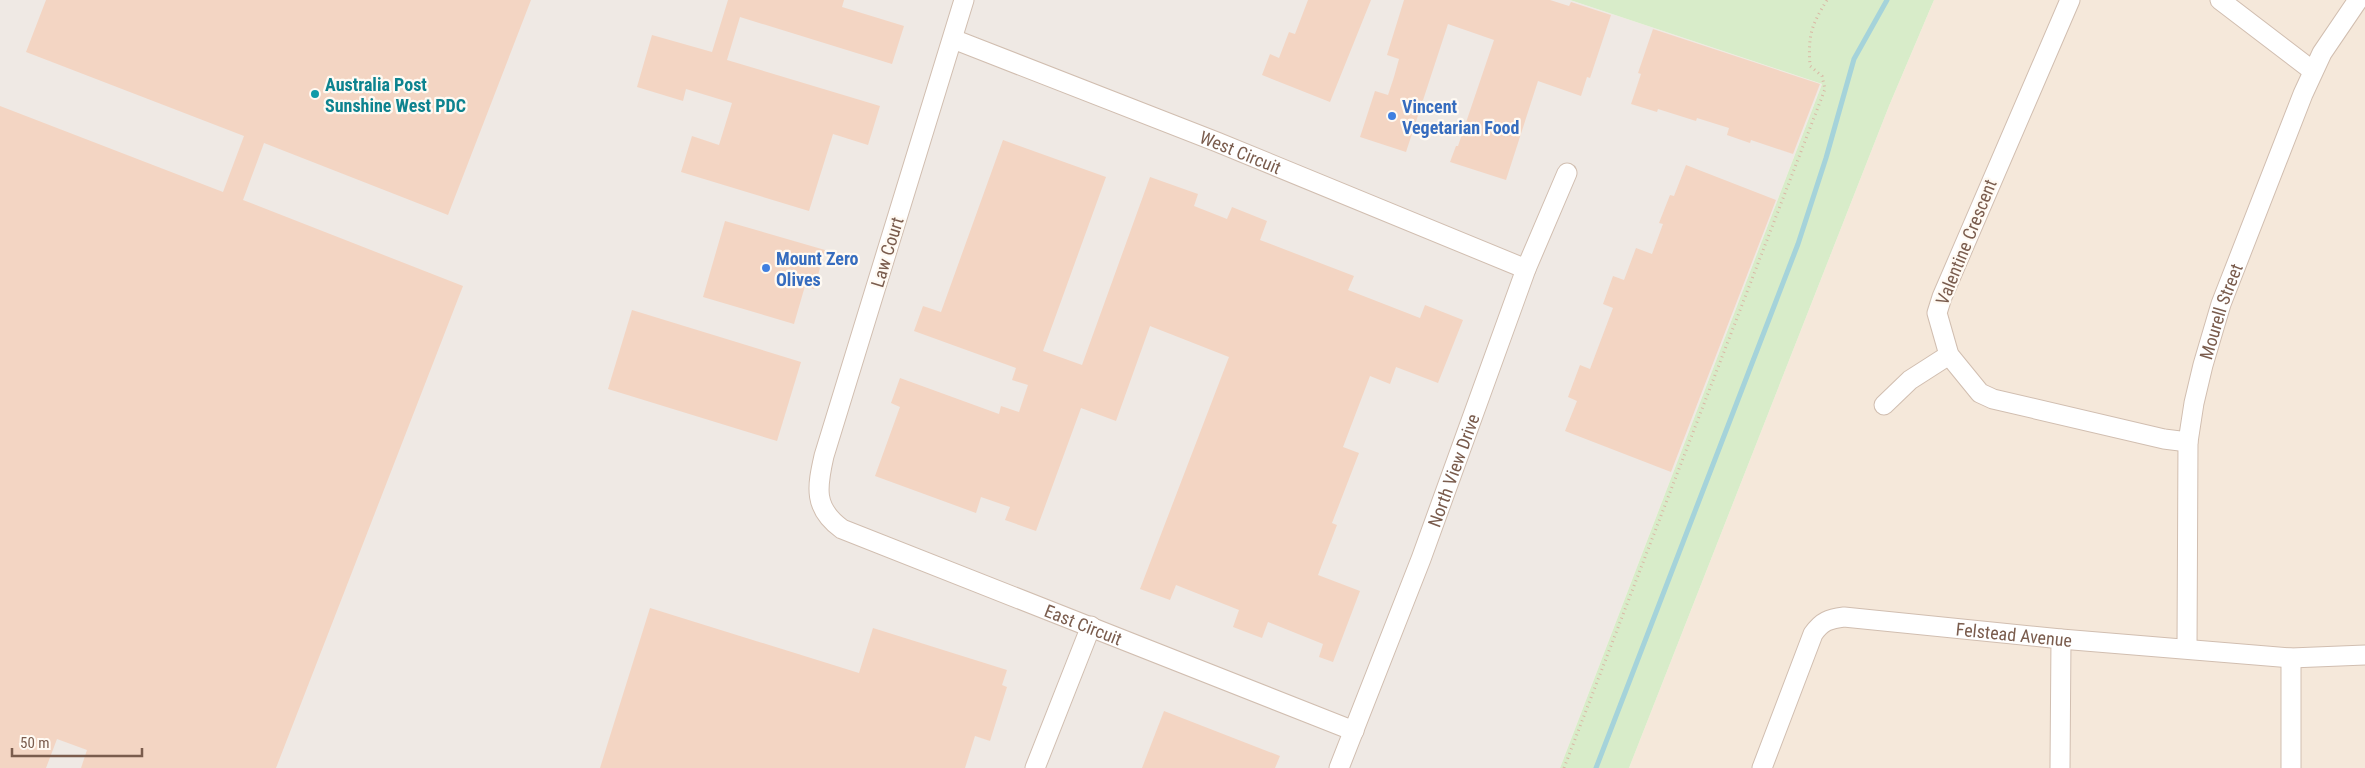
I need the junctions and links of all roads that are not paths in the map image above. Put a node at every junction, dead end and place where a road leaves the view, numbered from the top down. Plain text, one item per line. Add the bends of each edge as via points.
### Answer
1 (964, 0) edge
2 (2070, 0) edge
3 (2220, 0) edge
4 (2358, 0) edge
5 (953, 39) junction
6 (2313, 71) junction
7 (1567, 173) dead end
8 (1526, 269) junction
9 (1948, 355) junction
10 (1884, 405) dead end
11 (2188, 442) junction
12 (821, 506) joint
13 (1091, 626) junction
14 (2061, 639) junction
15 (2187, 648) junction
16 (2365, 655) edge
17 (2291, 658) junction
18 (1354, 731) junction
19 (1035, 768) edge
20 (1340, 768) edge
21 (1762, 768) edge
22 (2060, 768) edge
23 (2290, 768) edge

1 - 5 street, Law Court
2 - 9 street, Valentine Crescent via 1942,297 1937,313
3 - 6 street
4 - 6 street, Mourell Street via 2331,36
5 - 8 street, West Circuit
5 - 12 street, Law Court via 824,456 818,489
6 - 11 street, Mourell Street via 2221,304 2196,393
7 - 8 street, North View Drive
8 - 18 street, North View Drive via 1421,559
9 - 10 street via 1910,380
9 - 11 street, Valentine Crescent via 1980,393 1993,399
11 - 15 street, Mourell Street
12 - 13 street, East Circuit via 831,522 842,529
13 - 18 street, East Circuit
13 - 19 street
14 - 15 street, Felstead Avenue
14 - 21 street, Felstead Avenue via 1830,618 1812,634
14 - 22 street
15 - 17 street, Felstead Avenue
16 - 17 street, Felstead Avenue
17 - 23 street
18 - 20 street, North View Drive

